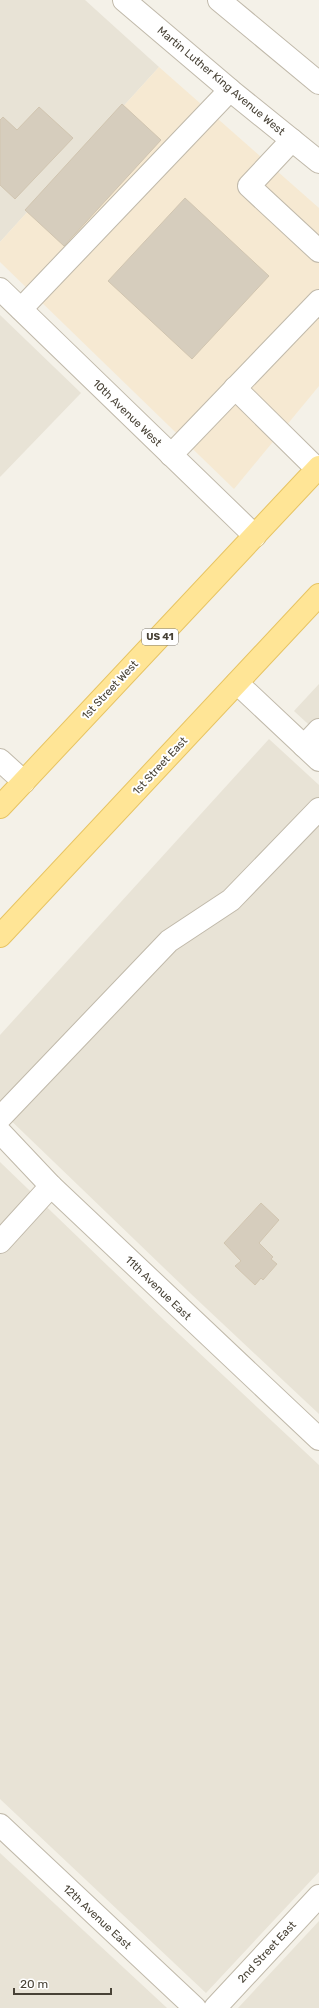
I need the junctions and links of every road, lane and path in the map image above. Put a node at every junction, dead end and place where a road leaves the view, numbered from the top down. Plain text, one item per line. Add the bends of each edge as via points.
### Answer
1 (124, 0) edge
2 (219, 0) edge
3 (319, 83) edge
4 (230, 90) junction
5 (292, 140) junction
6 (319, 162) edge
7 (319, 251) edge
8 (0, 289) edge
9 (319, 301) edge
10 (21, 309) junction
11 (235, 388) junction
12 (171, 455) junction
13 (318, 468) edge
14 (255, 536) junction
15 (319, 595) edge
16 (237, 683) junction
17 (319, 730) edge
18 (312, 753) edge
19 (0, 760) edge
20 (24, 782) junction
21 (0, 808) edge
22 (319, 809) edge
23 (0, 936) edge
24 (0, 1118) edge
25 (0, 1132) edge
26 (51, 1186) junction
27 (0, 1242) edge
28 (319, 1439) edge
29 (0, 1825) edge
30 (319, 1896) edge
31 (195, 2008) edge
32 (215, 2008) edge

1 - 4 street, Martin Luther King Avenue West
2 - 3 street
4 - 5 street, Martin Luther King Avenue West
4 - 10 street
5 - 6 street, Martin Luther King Avenue West
5 - 7 street via 249,186
8 - 10 street, 10th Avenue West
9 - 11 street
10 - 12 street, 10th Avenue West
11 - 12 street
11 - 13 street
12 - 14 street, 10th Avenue West
13 - 14 main road, 1st Street West / US 41
14 - 20 main road, 1st Street West / US 41
15 - 16 main road, 1st Street East
16 - 18 street
16 - 23 main road, 1st Street East
17 - 18 street
19 - 20 street
20 - 21 main road, 1st Street West / US 41
22 - 24 street via 231,900 170,941
25 - 26 street, 11th Avenue East
26 - 27 street
26 - 28 street, 11th Avenue East
29 - 31 street, 12th Avenue East
30 - 32 street, 2nd Street East

